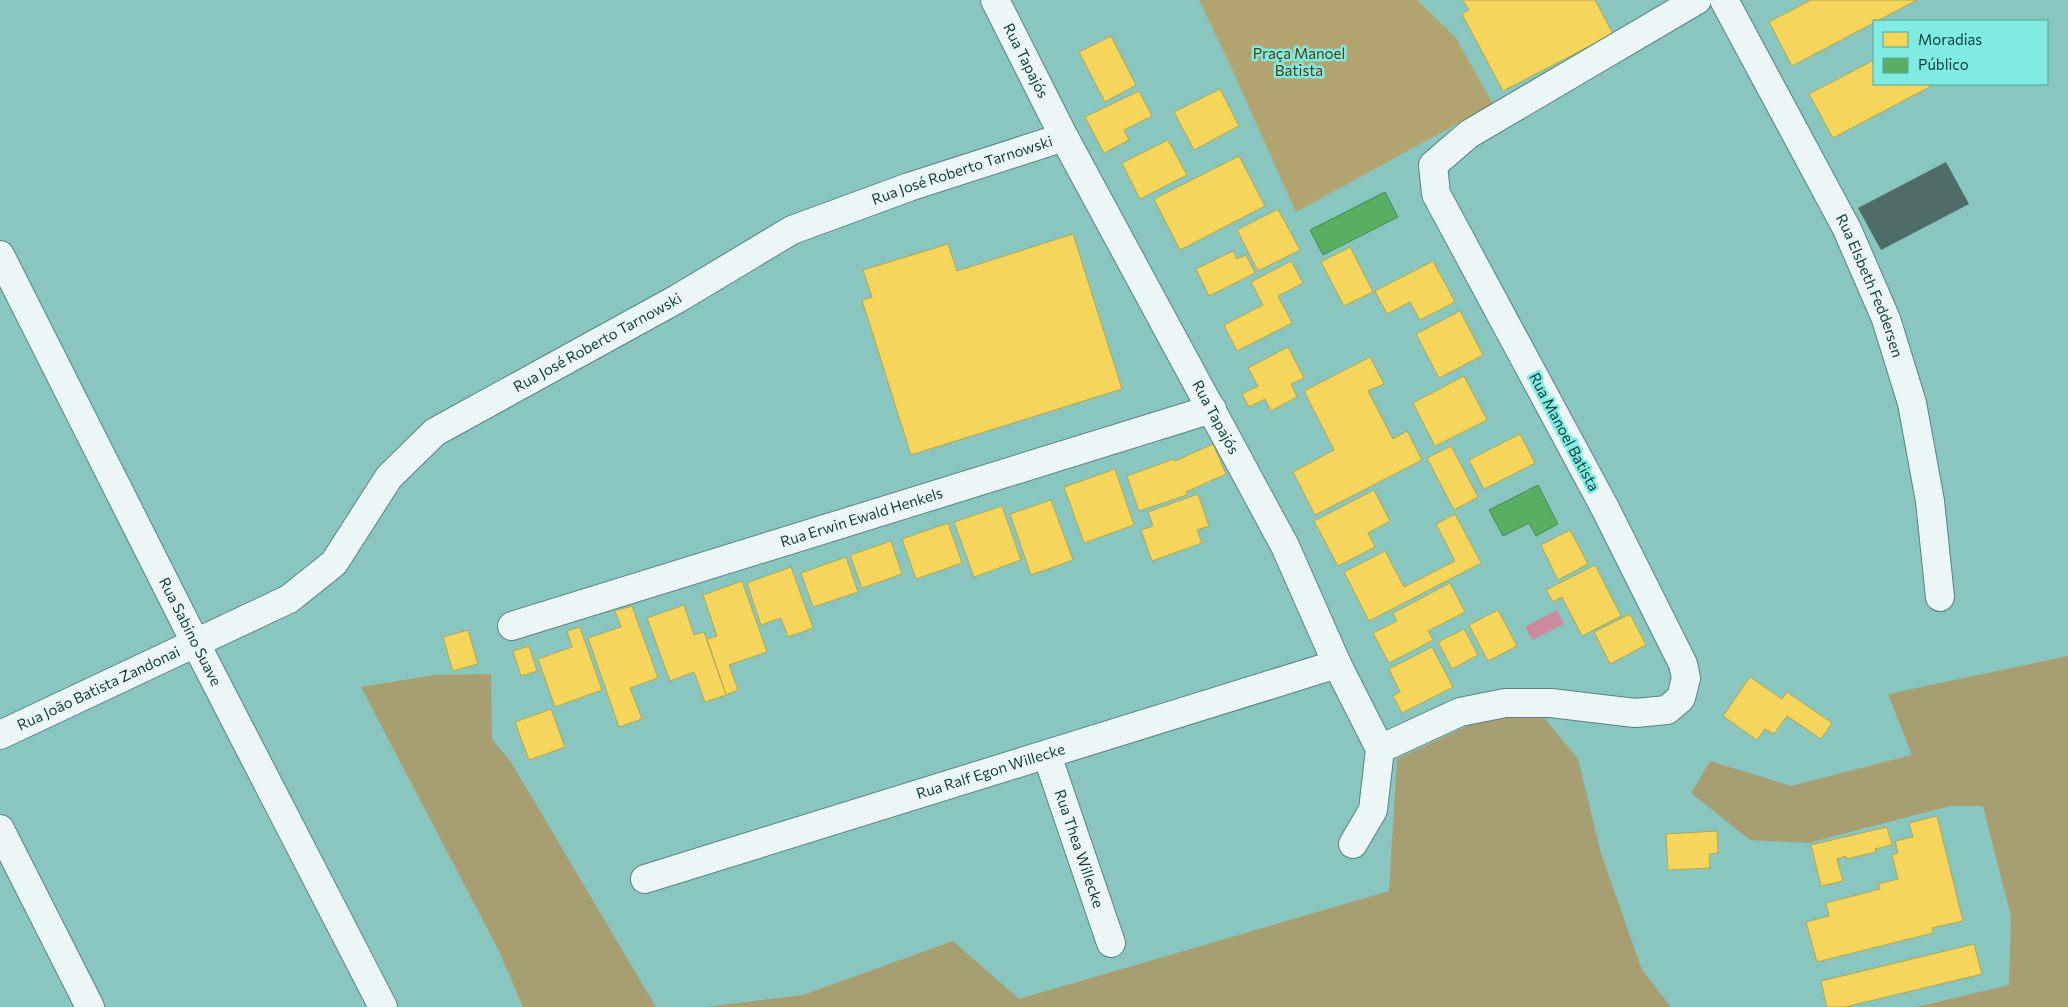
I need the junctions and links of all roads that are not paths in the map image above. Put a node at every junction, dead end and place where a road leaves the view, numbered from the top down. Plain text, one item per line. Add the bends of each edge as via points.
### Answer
1 (995, 0) edge
2 (1697, 0) edge
3 (1724, 0) edge
4 (1064, 136) junction
5 (0, 255) edge
6 (1212, 409) junction
7 (1940, 597) dead end
8 (512, 626) dead end
9 (196, 644) junction
10 (1337, 664) junction
11 (0, 735) edge
12 (1380, 749) junction
13 (1047, 755) junction
14 (0, 829) edge
15 (1353, 844) dead end
16 (645, 879) dead end
17 (1111, 943) dead end
18 (90, 1007) edge
19 (383, 1007) edge

1 - 4 street, Rua Tapajós
2 - 12 street, Rua Manoel Batista via 1469,134 1433,165 1436,194 1605,508 1683,664 1686,678 1681,698 1667,710 1635,714 1551,703 1505,703 1460,712
3 - 7 street, Rua Elsbeth Feddersen via 1847,229 1886,320 1912,403 1930,501
4 - 6 street, Rua Tapajós
4 - 9 street, Rua José Roberto Tarnowski via 792,230 677,299 435,432 389,477 334,563 289,600
5 - 9 street, Rua Sabino Suave
6 - 8 street, Rua Erwin Ewald Henkels
6 - 10 street, Rua Tapajós via 1285,546
9 - 11 street, Rua João Batista Zandonai
9 - 19 street, Rua Sabino Suave
10 - 12 street, Rua Tapajós
10 - 13 street, Rua Ralf Egon Willecke
12 - 15 street via 1373,810
13 - 16 street, Rua Ralf Egon Willecke
13 - 17 street, Rua Thea Willecke
14 - 18 street

